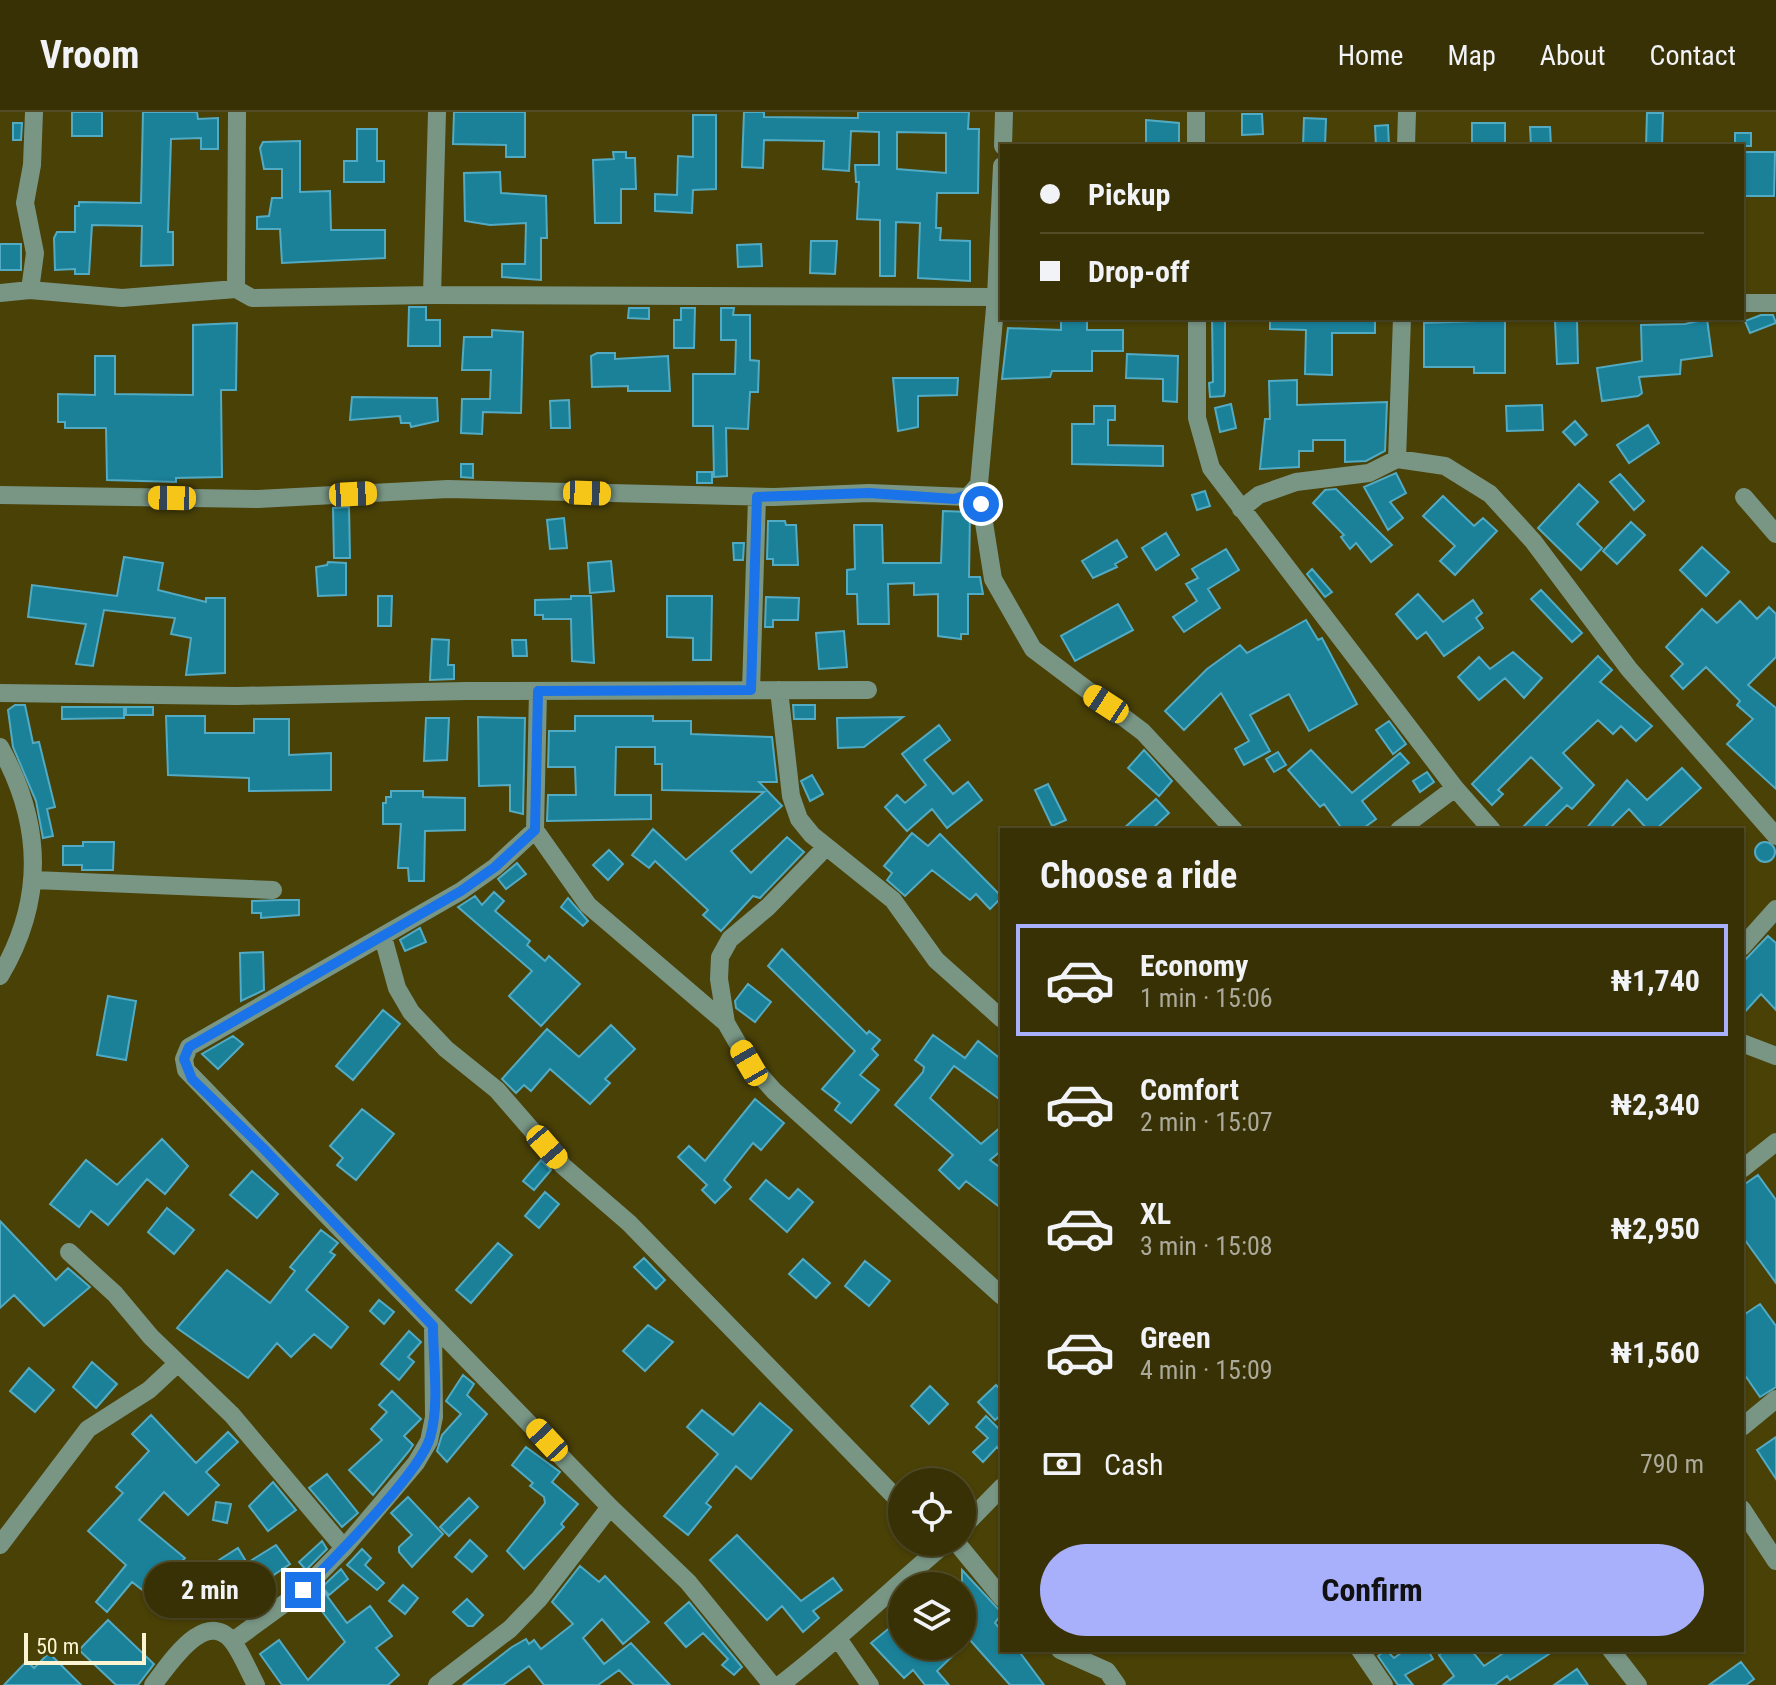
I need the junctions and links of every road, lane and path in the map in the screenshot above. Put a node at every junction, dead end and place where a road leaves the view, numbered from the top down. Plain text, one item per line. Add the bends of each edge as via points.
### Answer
1 (34, 112) edge
2 (237, 112) edge
3 (437, 112) edge
4 (1004, 112) edge
5 (1196, 112) edge
6 (1407, 112) edge
7 (1003, 144) edge
8 (1196, 144) edge
9 (1406, 144) edge
10 (1000, 210) edge
11 (236, 289) junction
12 (30, 290) junction
13 (0, 293) edge
14 (432, 295) junction
15 (996, 297) junction
16 (1744, 303) edge
17 (1776, 303) edge
18 (1197, 320) edge
19 (1402, 320) edge
20 (1397, 459) junction
21 (975, 492) junction
22 (0, 495) edge
23 (757, 497) junction
24 (1744, 497) dead end
25 (1241, 509) junction
26 (1776, 534) edge
27 (751, 690) junction
28 (779, 690) junction
29 (868, 690) dead end
30 (538, 691) junction
31 (0, 693) edge
32 (0, 747) edge
33 (6, 768) edge
34 (1455, 788) junction
35 (1232, 828) edge
36 (1402, 828) edge
37 (1490, 828) edge
38 (535, 830) junction
39 (1776, 836) edge
40 (826, 847) junction
41 (34, 880) junction
42 (273, 890) dead end
43 (1776, 909) edge
44 (383, 937) junction
45 (1744, 945) edge
46 (0, 976) edge
47 (1000, 1017) edge
48 (726, 1023) junction
49 (1744, 1044) edge
50 (1776, 1056) edge
51 (1776, 1142) edge
52 (1744, 1167) edge
53 (69, 1252) dead end
54 (1000, 1294) edge
55 (433, 1326) junction
56 (178, 1363) junction
57 (1776, 1399) edge
58 (1744, 1425) edge
59 (1000, 1489) edge
60 (888, 1490) edge
61 (610, 1507) junction
62 (1744, 1512) edge
63 (976, 1514) edge
64 (0, 1545) edge
65 (344, 1548) junction
66 (931, 1556) edge
67 (959, 1556) edge
68 (1776, 1561) edge
69 (1000, 1596) edge
70 (839, 1640) junction
71 (233, 1641) junction
72 (1064, 1652) edge
73 (1361, 1652) edge
74 (1613, 1652) edge
75 (153, 1685) edge
76 (256, 1685) edge
77 (437, 1685) edge
78 (772, 1685) edge
79 (780, 1685) edge
80 (870, 1685) edge
81 (1117, 1685) edge
82 (1384, 1685) edge
83 (1638, 1685) edge

1 - 12 street via 25,203 35,253
2 - 11 street
3 - 14 street
4 - 7 street
5 - 8 street
6 - 9 street
10 - 15 street
11 - 12 street via 122,298
11 - 14 street via 252,298
12 - 13 street
14 - 15 street
15 - 21 street
16 - 17 street
18 - 25 street via 1197,418 1211,468
19 - 20 street
20 - 25 street via 1369,473 1296,482 1259,495
20 - 39 street via 1445,466 1490,494 1533,541 1629,669
21 - 23 street via 955,499 869,493
21 - 35 street via 993,579 1033,649 1143,732
22 - 23 street via 258,499 448,489
23 - 27 street
24 - 26 street
25 - 34 street
27 - 28 street
27 - 30 street
28 - 29 street
28 - 40 street via 791,796 799,819
30 - 31 street
30 - 38 street
32 - 33 street
33 - 41 street via 32,834
34 - 36 street
34 - 37 street
38 - 44 street via 495,867
38 - 48 street via 588,905
40 - 47 street via 893,900 936,960
40 - 48 street via 730,939 720,957
41 - 42 street
41 - 46 street via 28,915
43 - 45 street
44 - 55 street via 189,1047 184,1059 192,1079
44 - 60 street via 397,988 411,1012 497,1090 563,1166 640,1234
48 - 54 street via 749,1063 774,1091
49 - 50 street
51 - 52 street
53 - 56 street
55 - 61 street
55 - 65 street via 434,1417 429,1441
56 - 64 street via 149,1390 88,1429
56 - 65 street via 232,1415
57 - 58 street
59 - 63 street
61 - 77 street via 510,1629
61 - 78 street via 688,1582
62 - 68 street
65 - 71 street via 303,1590
66 - 70 street
67 - 69 street
70 - 79 street
70 - 80 street
71 - 75 street via 216,1632 201,1633 187,1642
71 - 76 street
72 - 81 street via 1107,1671
73 - 82 street
74 - 83 street

